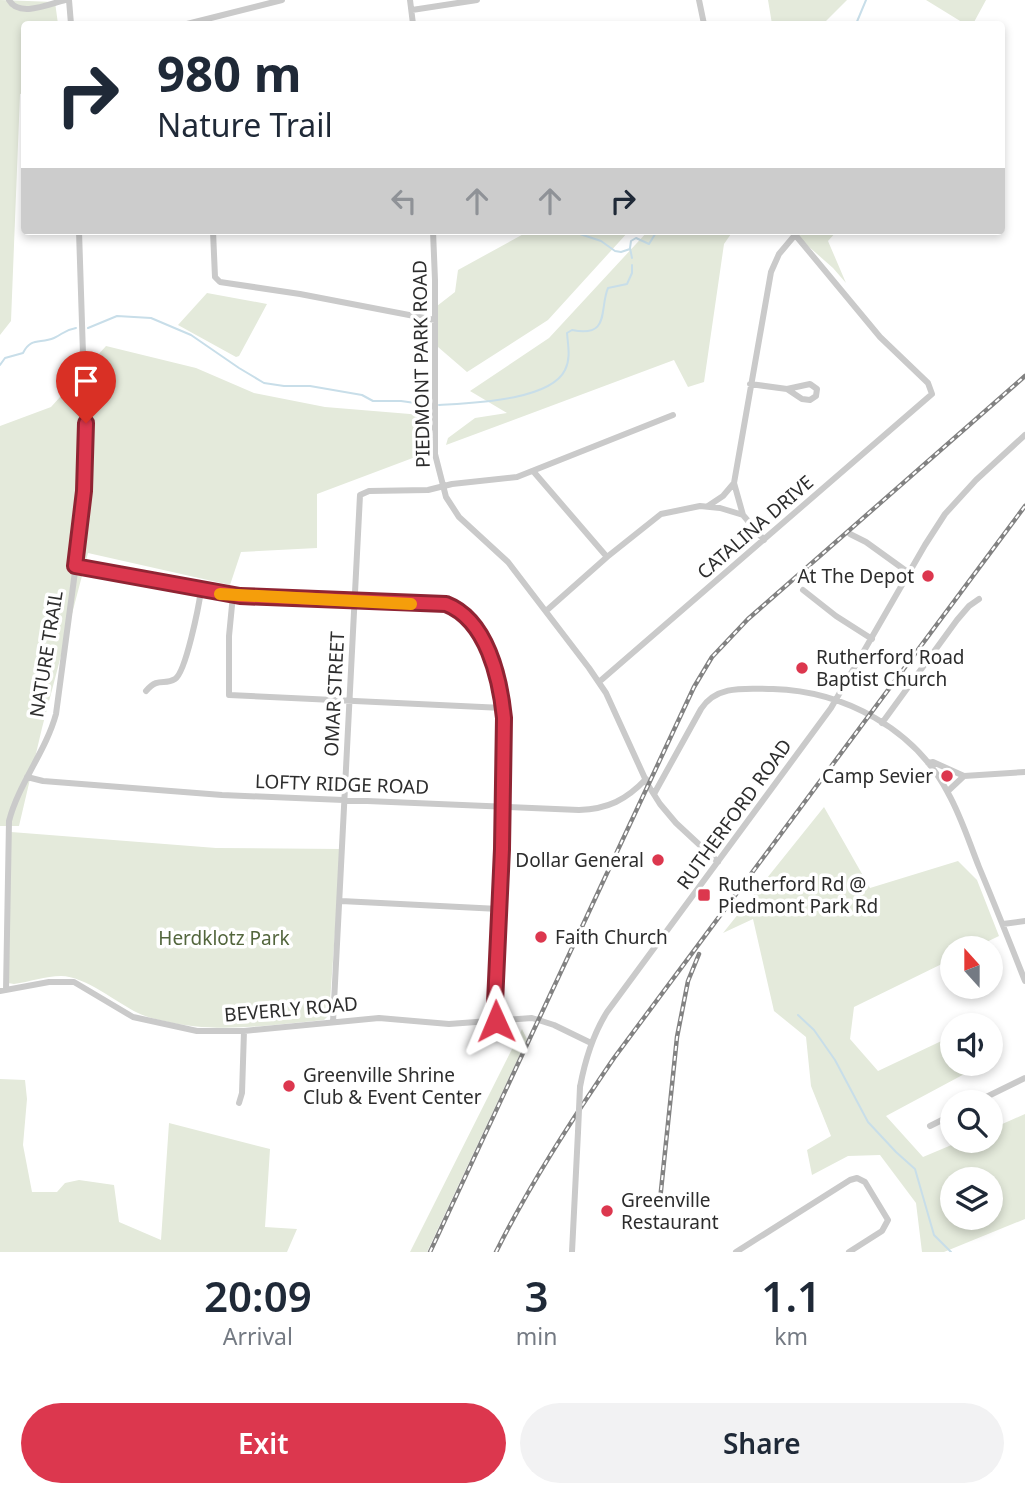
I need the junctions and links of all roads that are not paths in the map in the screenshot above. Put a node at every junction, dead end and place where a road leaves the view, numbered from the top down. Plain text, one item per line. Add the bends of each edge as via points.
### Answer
1 (9, 0) edge
2 (67, 0) edge
3 (282, 0) edge
4 (410, 0) edge
5 (477, 0) edge
6 (699, 0) edge
7 (412, 10) junction
8 (70, 21) edge
9 (209, 21) edge
10 (413, 21) edge
11 (703, 21) edge
12 (79, 235) edge
13 (214, 235) edge
14 (433, 235) edge
15 (793, 235) edge
16 (796, 235) edge
17 (435, 320) junction
18 (750, 384) junction
19 (787, 388) dead end
20 (673, 415) dead end
21 (1025, 435) edge
22 (533, 471) junction
23 (734, 483) junction
24 (442, 487) junction
25 (708, 506) junction
26 (743, 515) junction
27 (850, 534) dead end
28 (764, 540) junction
29 (607, 557) junction
30 (75, 566) junction
31 (909, 573) junction
32 (201, 590) junction
33 (803, 590) dead end
34 (233, 595) junction
35 (979, 600) dead end
36 (355, 601) junction
37 (545, 611) junction
38 (872, 639) junction
39 (599, 682) junction
40 (146, 691) dead end
41 (349, 699) junction
42 (836, 700) junction
43 (503, 708) junction
44 (883, 723) junction
45 (928, 763) junction
46 (1025, 772) edge
47 (964, 776) junction
48 (27, 777) junction
49 (646, 779) junction
50 (948, 791) junction
51 (654, 794) junction
52 (345, 800) junction
53 (503, 807) junction
54 (718, 862) junction
55 (3, 871) edge
56 (341, 901) junction
57 (499, 909) junction
58 (1025, 920) edge
59 (1003, 924) junction
60 (1025, 981) edge
61 (3, 990) edge
62 (333, 1021) junction
63 (496, 1021) junction
64 (244, 1031) junction
65 (591, 1043) junction
66 (1025, 1078) edge
67 (1000, 1090) edge
68 (239, 1103) dead end
69 (940, 1121) edge
70 (930, 1126) dead end
71 (572, 1252) edge
72 (736, 1252) edge
73 (849, 1252) edge

1 - 2 street via 22,9
2 - 8 street
3 - 9 street
4 - 7 street
5 - 7 street
6 - 11 street
7 - 10 street
12 - 30 street, NATURE TRAIL via 86,447
13 - 17 street via 215,277 220,282
14 - 17 street, PIEDMONT PARK ROAD
15 - 18 street via 771,272
16 - 28 street, CATALINA DRIVE via 880,337 933,391
17 - 24 street, PIEDMONT PARK ROAD via 435,454
18 - 19 street
18 - 23 street
20 - 22 street
21 - 31 street, RUTHERFORD ROAD via 958,499
22 - 24 street
22 - 29 street
23 - 25 street
23 - 26 street
24 - 36 street, OMAR STREET via 360,495
24 - 37 street, PIEDMONT PARK ROAD via 458,517 503,557
25 - 26 street
25 - 29 street via 661,514
26 - 28 street
27 - 31 street
28 - 39 street, CATALINA DRIVE
29 - 37 street
30 - 32 street
30 - 48 street, NATURE TRAIL via 56,714
31 - 38 street, RUTHERFORD ROAD
32 - 34 street
32 - 40 street via 187,654 177,676 156,682
33 - 38 street
34 - 36 street
34 - 41 street via 229,695
35 - 44 street via 957,620
36 - 41 street, OMAR STREET
36 - 43 street via 446,604 459,609 481,637
37 - 39 street, PIEDMONT PARK ROAD
38 - 42 street, RUTHERFORD ROAD
39 - 49 street, PIEDMONT PARK ROAD
41 - 43 street
41 - 52 street, OMAR STREET
42 - 44 street
42 - 51 street via 795,690 717,692 701,709
42 - 54 street, RUTHERFORD ROAD
43 - 53 street
44 - 45 street
45 - 47 street
45 - 50 street
46 - 47 street
47 - 50 street
48 - 52 street, LOFTY RIDGE ROAD via 222,795
48 - 55 street, NATURE TRAIL via 9,821
49 - 51 street, PIEDMONT PARK ROAD
49 - 53 street, LOFTY RIDGE ROAD via 623,799 599,809
50 - 59 street
51 - 54 street, PIEDMONT PARK ROAD via 676,823
52 - 53 street, LOFTY RIDGE ROAD
52 - 56 street, OMAR STREET
53 - 57 street
54 - 65 street, RUTHERFORD ROAD via 607,1012
55 - 61 street, NATURE TRAIL
56 - 57 street
56 - 62 street, OMAR STREET
57 - 63 street
58 - 59 street
59 - 60 street
61 - 64 street, BEVERLY ROAD via 67,981 145,1021 197,1031
62 - 63 street, BEVERLY ROAD via 379,1017 449,1024
62 - 64 street, BEVERLY ROAD
63 - 65 street, BEVERLY ROAD via 540,1019
64 - 68 street
65 - 71 street, RUTHERFORD ROAD, bridge via 580,1087
66 - 67 street
69 - 70 street
72 - 73 street via 858,1178 888,1220 882,1231

